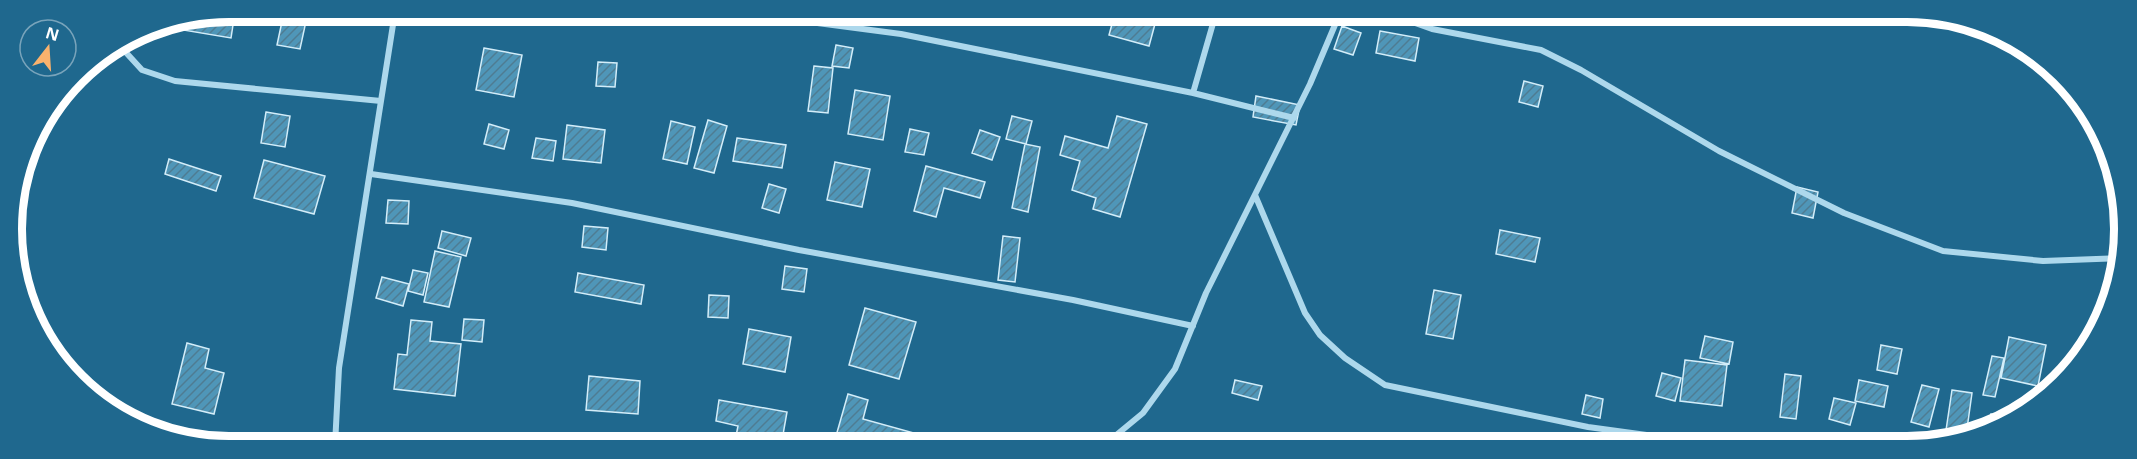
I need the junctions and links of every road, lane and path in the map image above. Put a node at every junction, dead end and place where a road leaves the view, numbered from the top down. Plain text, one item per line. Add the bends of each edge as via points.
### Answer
1 (393, 22) edge
2 (810, 22) edge
3 (1213, 22) edge
4 (1336, 22) edge
5 (1412, 22) edge
6 (124, 51) edge
7 (1193, 93) junction
8 (381, 101) junction
9 (1293, 118) junction
10 (371, 174) junction
11 (1255, 195) junction
12 (2113, 258) edge
13 (1193, 326) junction
14 (335, 436) edge
15 (1115, 436) edge
16 (1653, 436) edge

1 - 8 street
2 - 7 street via 901,34
3 - 7 street
4 - 9 street
5 - 12 street via 1541,50 1719,151 1833,208 1943,251 2043,261
6 - 8 street via 142,70 175,81
7 - 9 street
8 - 10 street
9 - 11 street
10 - 13 street via 572,203
10 - 14 street via 339,368
11 - 13 street
11 - 16 street via 1305,313 1320,335 1385,385 1587,427
13 - 15 street via 1175,369 1143,413

